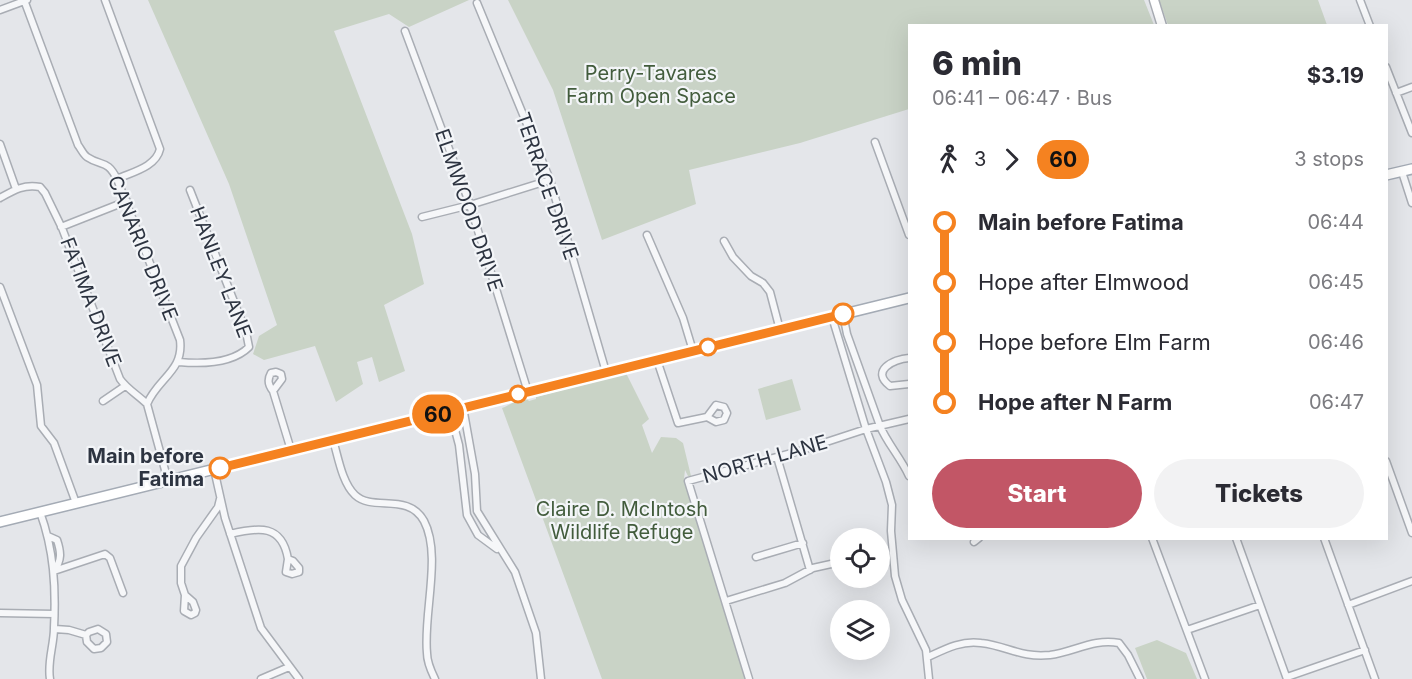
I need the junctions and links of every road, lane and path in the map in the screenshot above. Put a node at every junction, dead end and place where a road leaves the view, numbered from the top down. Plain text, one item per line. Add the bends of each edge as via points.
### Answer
1 (25, 0) edge
2 (105, 0) edge
3 (1154, 0) edge
4 (1360, 0) edge
5 (477, 3) dead end
6 (0, 10) edge
7 (1161, 24) edge
8 (1369, 24) edge
9 (405, 31) dead end
10 (1388, 72) edge
11 (1412, 87) edge
12 (1396, 93) junction
13 (1412, 133) edge
14 (875, 142) dead end
15 (0, 144) edge
16 (1412, 169) edge
17 (1402, 172) junction
18 (1388, 175) edge
19 (117, 179) junction
20 (550, 180) junction
21 (16, 189) junction
22 (190, 190) dead end
23 (0, 198) edge
24 (127, 201) junction
25 (1412, 203) edge
26 (470, 205) junction
27 (422, 217) dead end
28 (61, 227) junction
29 (908, 232) edge
30 (647, 235) dead end
31 (724, 241) dead end
32 (0, 287) edge
33 (908, 298) edge
34 (843, 314) junction
35 (831, 317) junction
36 (780, 330) junction
37 (693, 351) junction
38 (908, 358) edge
39 (657, 360) junction
40 (179, 362) junction
41 (606, 372) junction
42 (908, 384) edge
43 (125, 386) junction
44 (273, 391) dead end
45 (528, 392) junction
46 (103, 401) dead end
47 (147, 404) junction
48 (464, 407) junction
49 (450, 411) junction
50 (708, 417) dead end
51 (908, 419) edge
52 (879, 426) junction
53 (866, 429) junction
54 (468, 438) junction
55 (333, 440) junction
56 (458, 440) junction
57 (291, 450) junction
58 (777, 457) junction
59 (1388, 467) edge
60 (214, 470) junction
61 (475, 474) junction
62 (908, 474) edge
63 (463, 477) junction
64 (168, 481) junction
65 (220, 498) junction
66 (76, 503) junction
67 (476, 505) junction
68 (466, 508) junction
69 (40, 512) junction
70 (0, 522) edge
71 (1412, 533) edge
72 (230, 534) junction
73 (1153, 540) edge
74 (1237, 540) edge
75 (1325, 540) edge
76 (803, 543) junction
77 (756, 556) dead end
78 (506, 558) junction
79 (288, 559) dead end
80 (830, 565) edge
81 (810, 570) junction
82 (54, 571) junction
83 (1412, 582) edge
84 (123, 593) dead end
85 (184, 596) dead end
86 (726, 601) junction
87 (1260, 604) junction
88 (1348, 605) junction
89 (0, 613) edge
90 (54, 614) junction
91 (55, 629) junction
92 (1187, 630) junction
93 (86, 635) dead end
94 (1365, 650) junction
95 (928, 657) junction
96 (290, 666) junction
97 (1287, 678) edge
98 (50, 679) edge
99 (261, 679) edge
100 (299, 679) edge
101 (435, 679) edge
102 (541, 679) edge
103 (749, 679) edge
104 (929, 679) edge
105 (1140, 679) edge
106 (1205, 679) edge
107 (1375, 679) edge

1 - 6 street
1 - 19 street, CANARIO DRIVE via 78,145 86,156 112,169
2 - 19 street via 160,149 153,162
3 - 7 main road
4 - 8 street
5 - 20 street, TERRACE DRIVE
9 - 26 street, ELMWOOD DRIVE
10 - 12 street
11 - 12 street
12 - 13 street
14 - 29 street
15 - 21 street
16 - 17 main road
17 - 18 main road
17 - 25 street
19 - 24 street, CANARIO DRIVE
20 - 26 street
20 - 41 street, TERRACE DRIVE
21 - 23 street
21 - 28 street, FATIMA DRIVE via 40,188
22 - 40 street, HANLEY LANE via 249,347 208,363
24 - 28 street
24 - 40 street, CANARIO DRIVE via 176,327 182,352
26 - 27 street
26 - 45 street, ELMWOOD DRIVE
28 - 43 street, FATIMA DRIVE
30 - 37 street
31 - 36 street via 733,257 770,292
32 - 66 street via 37,385 40,426 54,442
33 - 34 main road
34 - 35 main road
34 - 52 street
35 - 36 main road
35 - 53 street
36 - 37 main road
37 - 39 main road
38 - 42 street via 886,366 882,376 890,386
39 - 41 main road
39 - 50 street via 678,423
40 - 47 street via 151,393
41 - 45 main road
43 - 46 street
43 - 47 street, FATIMA DRIVE
44 - 57 street
45 - 48 main road
47 - 64 street
48 - 49 main road
48 - 54 street
49 - 55 main road
49 - 56 street
51 - 52 street, NORTH LANE
52 - 53 street, NORTH LANE
52 - 62 street
53 - 58 street, NORTH LANE
53 - 95 street via 892,505 897,585
54 - 56 street
54 - 61 street
55 - 57 main road
55 - 101 street via 345,478 356,497 400,504 419,513 425,522 432,548 427,655
56 - 63 street
57 - 60 main road
58 - 76 street
58 - 86 street, NORTH LANE via 688,481
59 - 71 street
60 - 64 main road
60 - 65 street
61 - 63 street
61 - 67 street
63 - 68 street
64 - 66 main road
65 - 72 street
65 - 85 street via 181,566
66 - 69 main road
67 - 68 street
67 - 78 street
68 - 78 street via 478,535
69 - 70 main road
69 - 82 street via 48,536 57,540 60,548 60,563
72 - 79 street via 252,530 276,533
72 - 96 street via 261,628
73 - 92 street
74 - 87 street
75 - 88 street
76 - 77 street
76 - 81 street
78 - 102 street via 534,626
80 - 81 street
81 - 86 street via 785,583
82 - 84 street via 105,554
82 - 90 street
83 - 88 street
86 - 103 street, NORTH LANE
87 - 92 street
87 - 97 street
88 - 94 street
89 - 90 street
90 - 91 street
91 - 93 street
91 - 98 street
92 - 106 street
94 - 97 street
94 - 107 street
95 - 104 street
95 - 105 street via 971,642 1030,656 1052,655 1095,642 1114,642 1123,648
96 - 99 street
96 - 100 street

